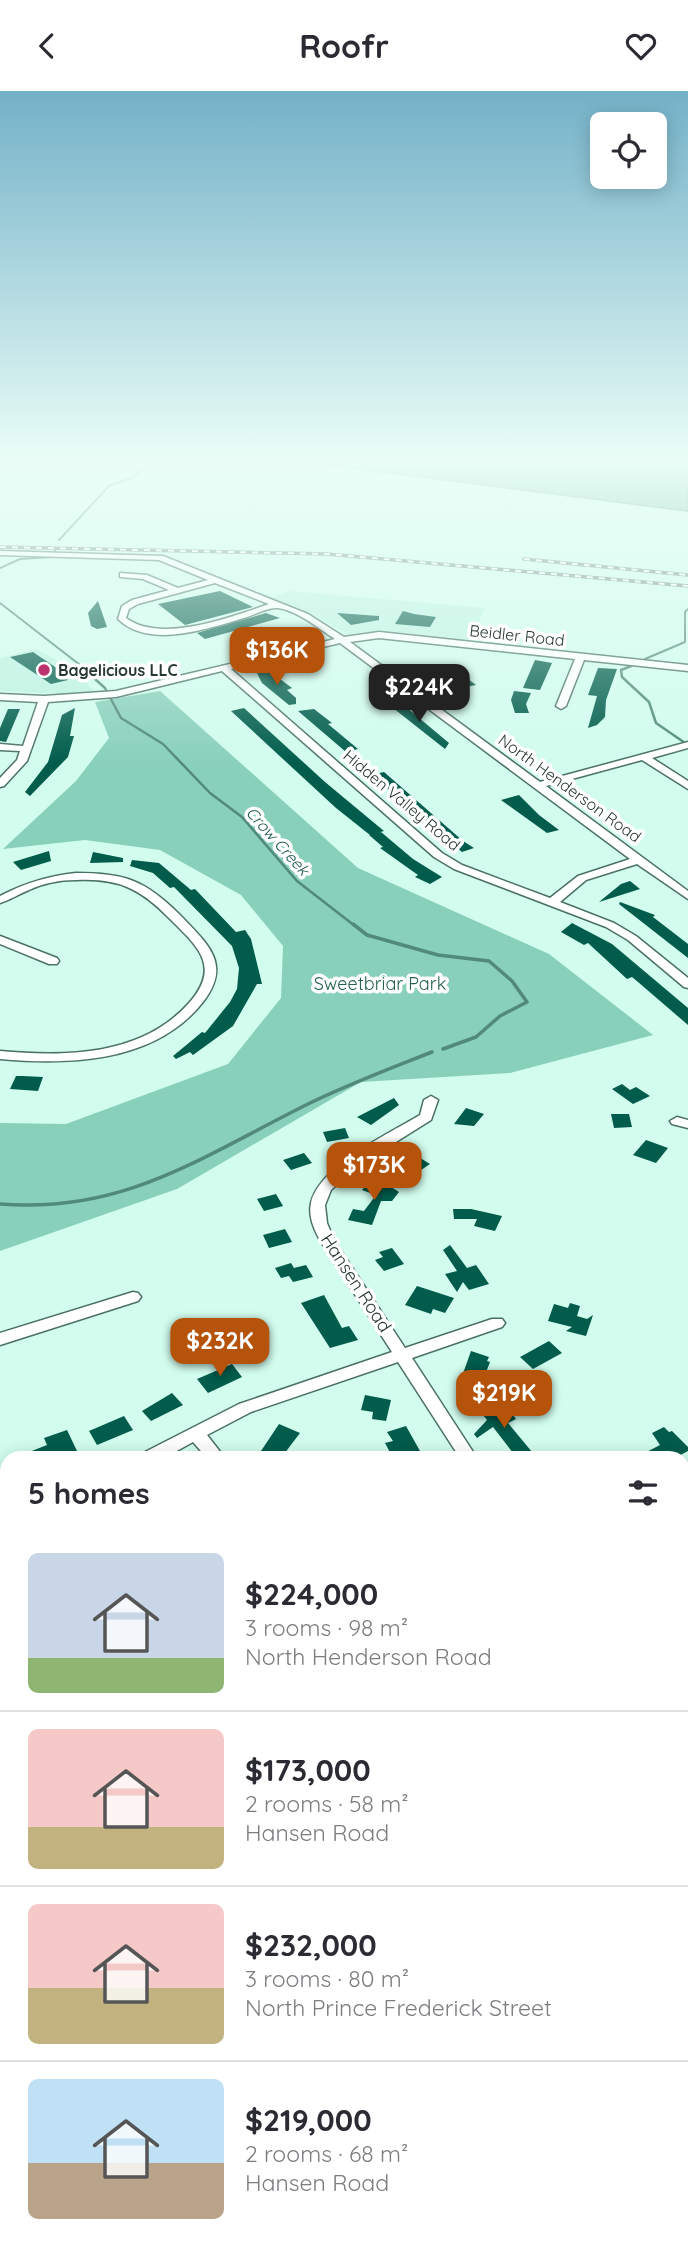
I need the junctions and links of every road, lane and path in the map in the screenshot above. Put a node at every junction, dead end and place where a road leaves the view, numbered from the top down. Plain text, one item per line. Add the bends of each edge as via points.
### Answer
1 (171, 563) edge
2 (123, 575) dead end
3 (217, 580) junction
4 (178, 591) junction
5 (278, 604) junction
6 (342, 640) junction
7 (580, 656) junction
8 (688, 668) edge
9 (225, 669) junction
10 (0, 697) edge
11 (44, 699) junction
12 (561, 706) dead end
13 (683, 746) edge
14 (0, 747) edge
15 (28, 749) junction
16 (644, 757) junction
17 (0, 783) edge
18 (539, 785) junction
19 (688, 786) edge
20 (640, 859) junction
21 (688, 896) edge
22 (0, 900) edge
23 (553, 902) junction
24 (0, 940) edge
25 (53, 961) dead end
26 (688, 984) edge
27 (0, 1055) edge
28 (431, 1100) dead end
29 (132, 1297) dead end
30 (497, 1323) dead end
31 (0, 1339) edge
32 (401, 1354) junction
33 (195, 1433) junction
34 (162, 1451) edge
35 (211, 1451) edge
36 (464, 1451) edge

1 - 3 street, North Henderson Road
2 - 4 street via 144,577
3 - 4 street
3 - 5 street, North Henderson Road
4 - 5 street via 129,605 121,613 122,619 134,628 177,631
5 - 6 street, North Henderson Road
6 - 7 street, Beidler Road via 393,635
6 - 9 street, Beidler Road
6 - 18 street, North Henderson Road
7 - 8 street, Beidler Road
7 - 12 street
9 - 11 street, Beidler Road via 116,694
9 - 23 street, Hidden Valley Road via 438,855 458,867
10 - 11 street, Beidler Road
11 - 15 street
13 - 16 street
14 - 15 street
15 - 17 street via 18,767
16 - 18 street
16 - 19 street
18 - 20 street, North Henderson Road
20 - 21 street, North Henderson Road
20 - 23 street via 582,878
22 - 27 street via 35,883 62,877 135,885 195,937 208,955 211,969 208,988 190,1011 170,1029 140,1042 68,1058
23 - 26 street, Hidden Valley Road via 624,932
24 - 25 street
28 - 32 street, Hansen Road via 426,1117 338,1174 317,1207 324,1236
29 - 31 street
30 - 32 street
32 - 33 street via 245,1408
32 - 36 street, Hansen Road
33 - 34 street
33 - 35 street

